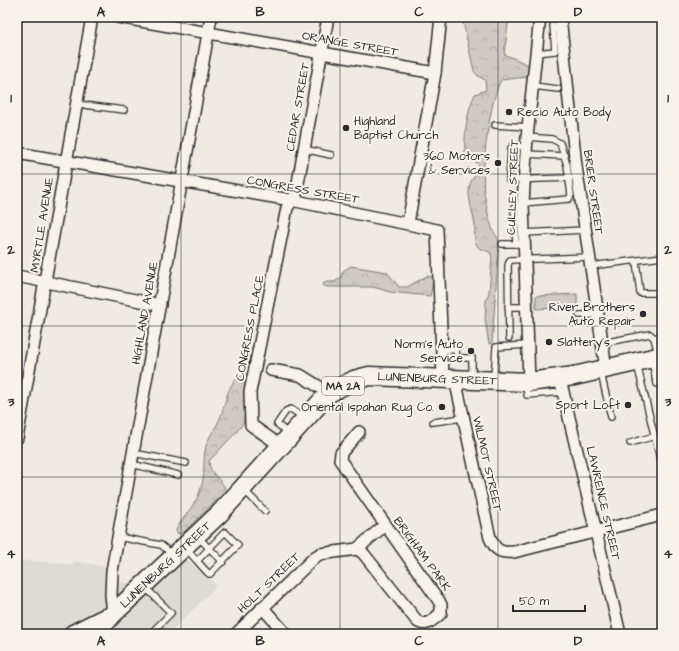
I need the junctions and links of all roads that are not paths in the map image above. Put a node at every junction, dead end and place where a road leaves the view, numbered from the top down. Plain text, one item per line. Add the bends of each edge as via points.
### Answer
1 (92, 17) edge
2 (118, 17) edge
3 (211, 17) edge
4 (328, 17) edge
5 (441, 17) edge
6 (540, 17) edge
7 (557, 21) edge
8 (208, 32) junction
9 (322, 52) junction
10 (536, 53) junction
11 (435, 73) junction
12 (533, 86) junction
13 (558, 89) dead end
14 (76, 104) junction
15 (124, 110) dead end
16 (495, 125) dead end
17 (527, 141) junction
18 (304, 149) junction
19 (17, 153) edge
20 (331, 155) dead end
21 (565, 156) junction
22 (65, 162) junction
23 (570, 178) junction
24 (523, 181) junction
25 (182, 182) junction
26 (291, 200) junction
27 (523, 204) junction
28 (408, 223) junction
29 (585, 230) junction
30 (521, 240) junction
31 (502, 244) dead end
32 (662, 256) edge
33 (525, 259) junction
34 (590, 261) junction
35 (636, 261) junction
36 (17, 276) edge
37 (46, 282) junction
38 (662, 292) edge
39 (160, 305) junction
40 (508, 307) junction
41 (527, 307) junction
42 (579, 315) dead end
43 (598, 315) junction
44 (662, 336) edge
45 (509, 338) dead end
46 (654, 338) junction
47 (602, 343) junction
48 (529, 345) junction
49 (442, 349) junction
50 (654, 362) edge
51 (271, 370) dead end
52 (603, 370) junction
53 (662, 376) edge
54 (656, 378) junction
55 (457, 379) junction
56 (494, 381) junction
57 (528, 382) junction
58 (562, 385) junction
59 (662, 385) edge
60 (329, 394) junction
61 (611, 417) dead end
62 (463, 418) junction
63 (433, 422) dead end
64 (359, 432) dead end
65 (655, 436) junction
66 (17, 438) edge
67 (286, 441) junction
68 (630, 443) dead end
69 (660, 458) dead end
70 (132, 459) junction
71 (186, 463) dead end
72 (178, 475) dead end
73 (242, 489) junction
74 (265, 511) dead end
75 (662, 515) edge
76 (385, 525) junction
77 (596, 531) junction
78 (118, 537) junction
79 (185, 546) junction
80 (210, 548) junction
81 (357, 549) junction
82 (197, 561) junction
83 (223, 562) junction
84 (144, 585) junction
85 (262, 607) junction
86 (113, 614) junction
87 (73, 634) edge
88 (95, 634) edge
89 (150, 634) edge
90 (236, 634) edge
91 (286, 634) edge
92 (620, 634) edge

1 - 14 street, MYRTLE AVENUE
2 - 8 street, ORANGE STREET
3 - 8 street, HIGHLAND AVENUE
4 - 9 street, CEDAR STREET
5 - 11 street
6 - 10 street, CULLEY STREET
7 - 10 lane via 554,51
7 - 29 street, BRIER STREET
8 - 9 street, ORANGE STREET
8 - 25 street, HIGHLAND AVENUE
9 - 11 street, ORANGE STREET
9 - 18 street, CEDAR STREET
10 - 12 street, CULLEY STREET
11 - 28 street
12 - 13 lane
12 - 17 street, CULLEY STREET
14 - 15 lane
14 - 22 street, MYRTLE AVENUE
16 - 17 lane
17 - 21 lane
17 - 21 lane via 556,140
17 - 24 street, CULLEY STREET
17 - 24 lane via 512,146 508,178 510,181
18 - 20 lane
18 - 26 street, CEDAR STREET via 296,194
19 - 22 street, CONGRESS STREET
21 - 23 lane
22 - 25 street, CONGRESS STREET
22 - 37 street, MYRTLE AVENUE
23 - 24 lane
23 - 27 lane via 570,198
24 - 27 street, CULLEY STREET
25 - 26 street, CONGRESS STREET
25 - 39 street, HIGHLAND AVENUE
26 - 28 street, CONGRESS STREET
26 - 67 street, CONGRESS PLACE via 287,208 250,392 249,416 253,428
27 - 30 street, CULLEY STREET
28 - 49 street, CONGRESS STREET via 437,230
29 - 30 lane
29 - 34 street, BRIER STREET
30 - 31 lane
30 - 33 street, CULLEY STREET
32 - 35 lane
33 - 34 lane
33 - 40 lane via 508,262
33 - 41 street, CULLEY STREET
34 - 35 lane
34 - 43 street, BRIER STREET
35 - 38 lane via 640,293
36 - 37 street
37 - 39 street
37 - 66 street, MYRTLE AVENUE
39 - 70 street, HIGHLAND AVENUE
40 - 41 lane
40 - 45 lane
41 - 48 street, CULLEY STREET
42 - 43 lane
43 - 47 street, BRIER STREET
44 - 46 lane
46 - 47 lane via 646,333
46 - 50 lane
47 - 52 street, BRIER STREET
48 - 56 lane via 496,348
48 - 57 street, CULLEY STREET
49 - 55 street, CONGRESS STREET
49 - 55 lane via 456,350 457,358 472,358
50 - 52 main road, LUNENBURG STREET / MA 2A
50 - 54 lane
50 - 65 lane
51 - 60 street via 300,375
52 - 58 main road, LUNENBURG STREET / MA 2A
52 - 61 lane
53 - 54 lane
54 - 59 lane via 658,385
55 - 56 main road, LUNENBURG STREET / MA 2A
55 - 60 main road, LUNENBURG STREET / MA 2A via 369,376 354,380
55 - 62 street, WILMOT STREET
56 - 57 main road, LUNENBURG STREET / MA 2A
57 - 58 main road, LUNENBURG STREET / MA 2A
58 - 77 street, LAWRENCE STREET
60 - 67 main road, LUNENBURG STREET / MA 2A
62 - 63 lane
62 - 77 street, WILMOT STREET via 490,538 497,550 514,552
64 - 76 street, BRIGHAM PARK via 341,453 340,460
65 - 68 lane
65 - 69 lane
67 - 73 main road, LUNENBURG STREET / MA 2A
70 - 71 lane
70 - 72 lane
70 - 78 street, HIGHLAND AVENUE
73 - 74 lane
73 - 79 main road, LUNENBURG STREET / MA 2A
75 - 77 street
76 - 81 street
76 - 81 street, BRIGHAM PARK via 440,601 441,613 429,623 420,623
77 - 92 street, LAWRENCE STREET
78 - 79 lane via 161,545
78 - 86 street, HIGHLAND AVENUE via 112,578
79 - 80 lane
79 - 82 lane
79 - 84 main road, LUNENBURG STREET / MA 2A
80 - 82 lane
80 - 83 lane
80 - 83 lane via 225,532 227,533 238,546
81 - 85 street, HOLT STREET via 320,554 315,557
82 - 83 lane via 210,574
84 - 86 main road, LUNENBURG STREET / MA 2A
84 - 89 lane via 171,613
85 - 90 street, HOLT STREET
85 - 91 street
86 - 87 main road, LUNENBURG STREET / MA 2A
86 - 88 main road, LUNENBURG STREET / MA 2A

